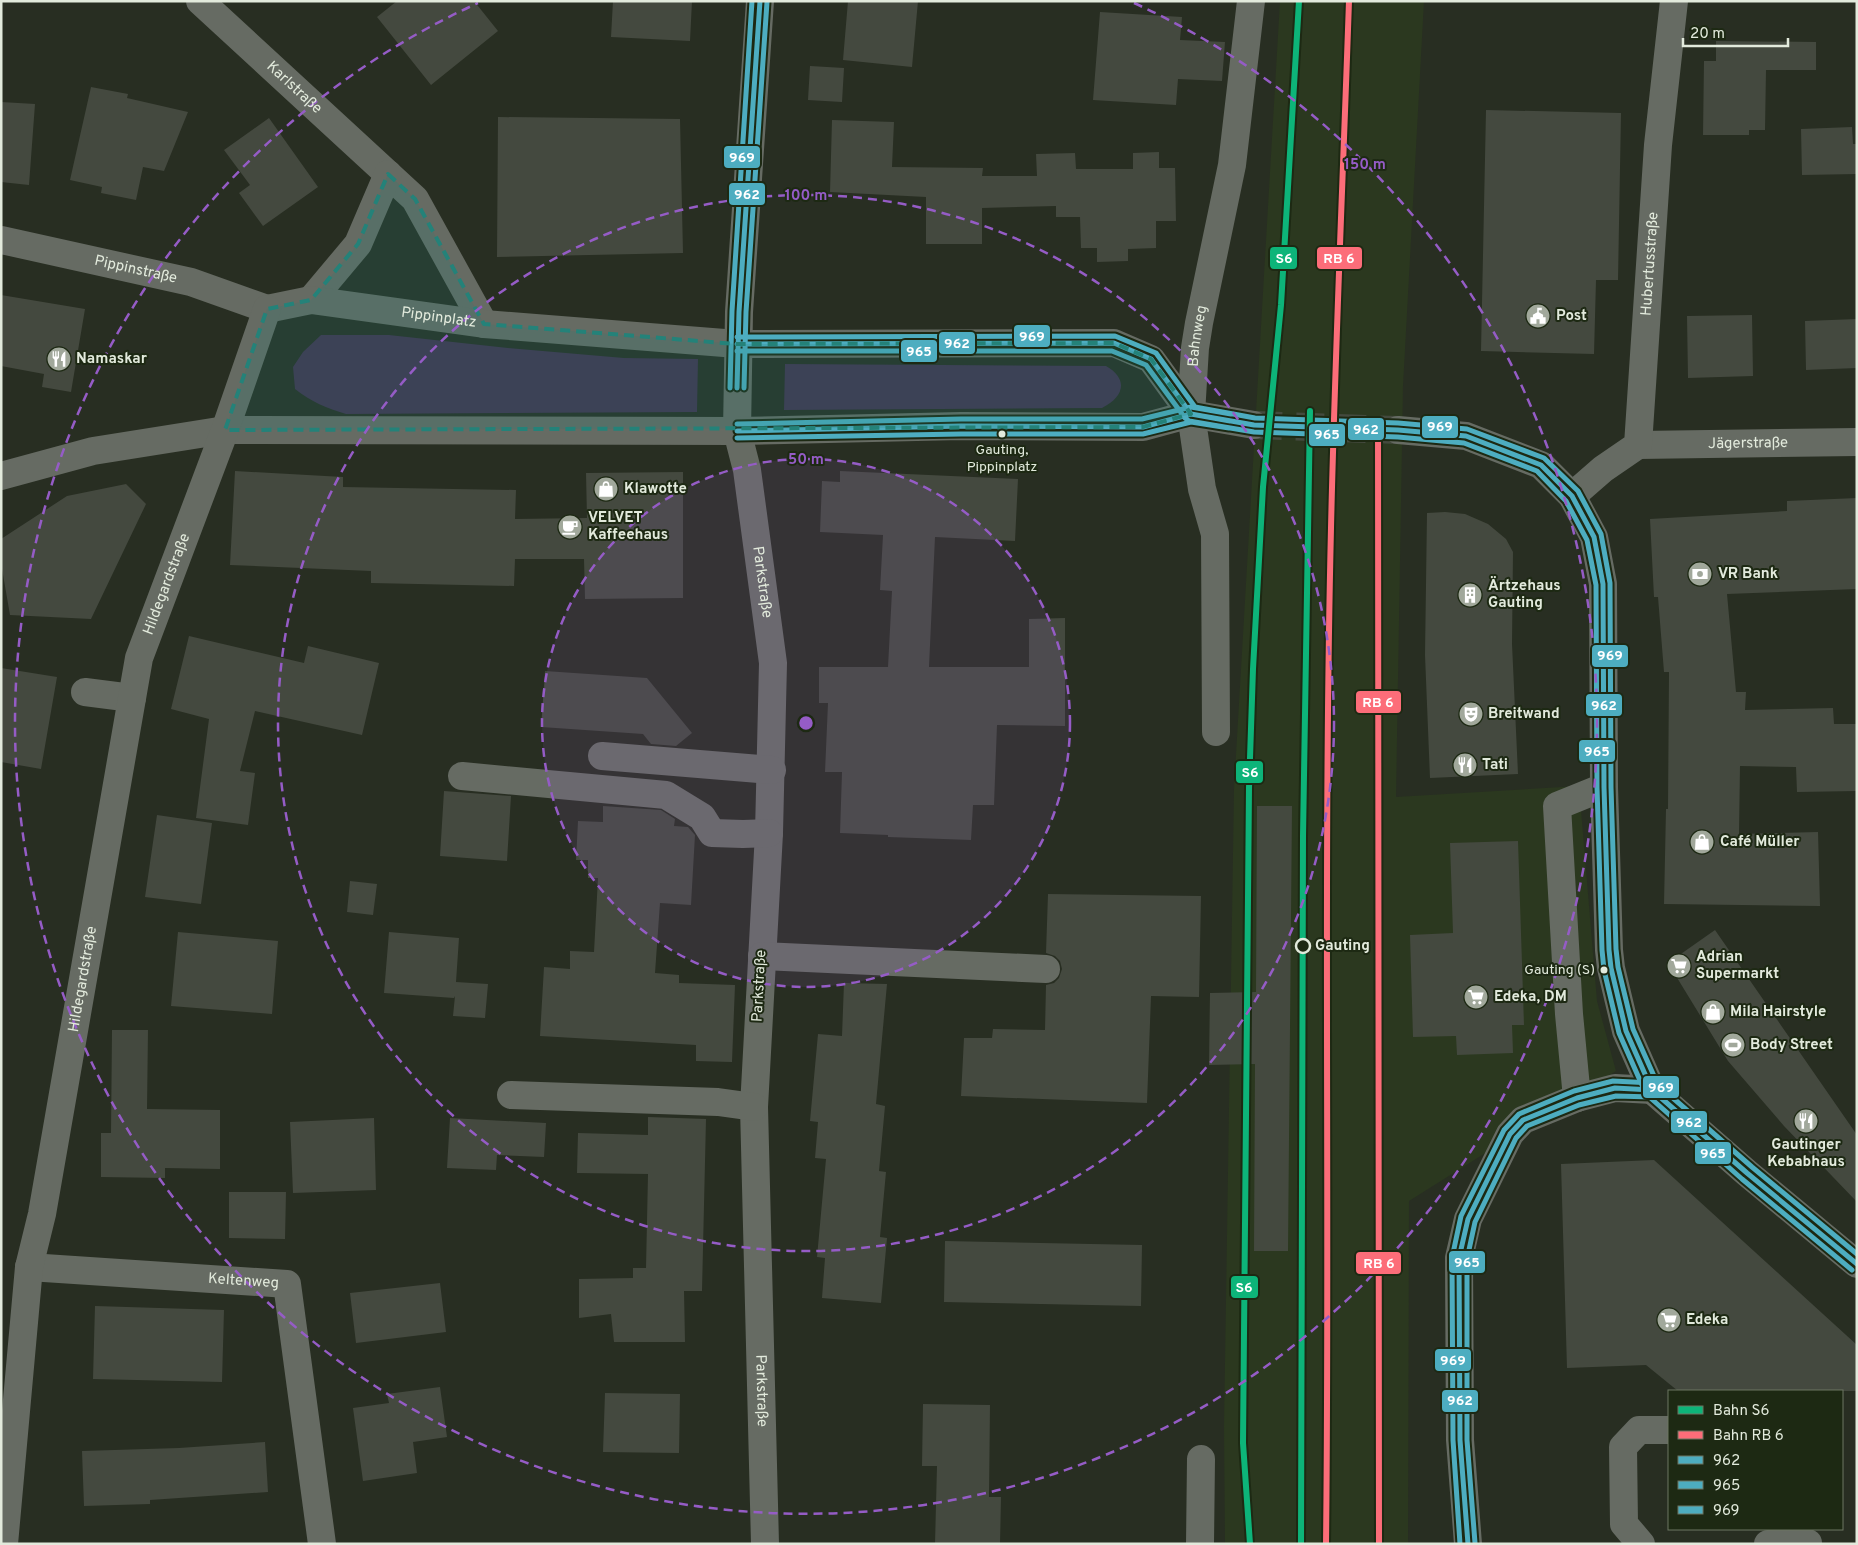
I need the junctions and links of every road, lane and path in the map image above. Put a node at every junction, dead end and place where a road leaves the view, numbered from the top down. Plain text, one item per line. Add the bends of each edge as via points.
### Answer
1 (200, 1) edge
2 (760, 1) edge
3 (1250, 1) edge
4 (1674, 1) edge
5 (388, 174) junction
6 (1, 240) edge
7 (311, 300) junction
8 (267, 309) junction
9 (484, 324) junction
10 (738, 344) junction
11 (1190, 414) junction
12 (1254, 425) tunnel mouth
13 (225, 430) junction
14 (1398, 430) tunnel mouth
15 (737, 431) junction
16 (1857, 442) edge
17 (1638, 445) junction
18 (1, 476) edge
19 (1572, 496) junction
20 (86, 692) dead end
21 (132, 698) junction
22 (1216, 732) dead end
23 (602, 756) dead end
24 (772, 770) junction
25 (462, 776) dead end
26 (1604, 787) junction
27 (769, 833) junction
28 (762, 956) junction
29 (1046, 969) dead end
30 (1652, 1090) junction
31 (511, 1094) dead end
32 (1577, 1098) junction
33 (754, 1106) junction
34 (1857, 1264) edge
35 (29, 1268) junction
36 (1668, 1430) edge
37 (1201, 1459) dead end
38 (6, 1476) edge
39 (1791, 1530) edge
40 (4, 1544) edge
41 (322, 1544) edge
42 (765, 1544) edge
43 (1200, 1544) edge
44 (1468, 1544) edge
45 (1640, 1544) edge
46 (1768, 1544) edge
47 (1808, 1544) edge

1 - 5 street, Karlstraße
2 - 10 street
3 - 11 street, Bahnweg via 1232,165 1199,323
4 - 17 street, Hubertusstraße via 1658,146
5 - 7 street via 358,244
5 - 9 street, Karlstraße via 415,199
6 - 8 street, Pippinstraße via 190,282
7 - 8 street, Pippinplatz
7 - 9 street, Pippinplatz
8 - 13 street
9 - 10 street, Pippinplatz
10 - 11 street, Pippinplatz via 1114,343 1151,359
10 - 15 street
11 - 12 street
11 - 15 street via 1143,427 961,426
11 - 22 street, Bahnweg via 1202,489 1215,534
13 - 15 street
13 - 18 street via 93,451
13 - 21 street, Hildegardstraße via 139,658
14 - 19 street via 1466,436 1541,465
15 - 24 street, Parkstraße via 747,470 773,663
16 - 17 street, Jägerstraße
17 - 19 street via 1602,469
19 - 26 street via 1594,537 1603,584
20 - 21 street
21 - 35 street, Hildegardstraße via 43,1205
23 - 24 street
24 - 27 street, Parkstraße
25 - 27 street via 666,795 702,817 712,832
26 - 30 street via 1609,950 1626,1031
26 - 32 street via 1557,806
27 - 28 street, Parkstraße
28 - 29 street
28 - 33 street, Parkstraße
30 - 32 street via 1614,1088
30 - 34 street
31 - 33 street
32 - 44 street via 1523,1120 1510,1134 1468,1219 1459,1258 1460,1440
33 - 42 street, Parkstraße
35 - 38 street, Hildegardstraße
35 - 41 street, Keltenweg via 287,1284
36 - 45 street via 1639,1430 1622,1447 1624,1524
37 - 43 street
38 - 40 street, Hildegardstraße
39 - 47 street
46 - 47 street

